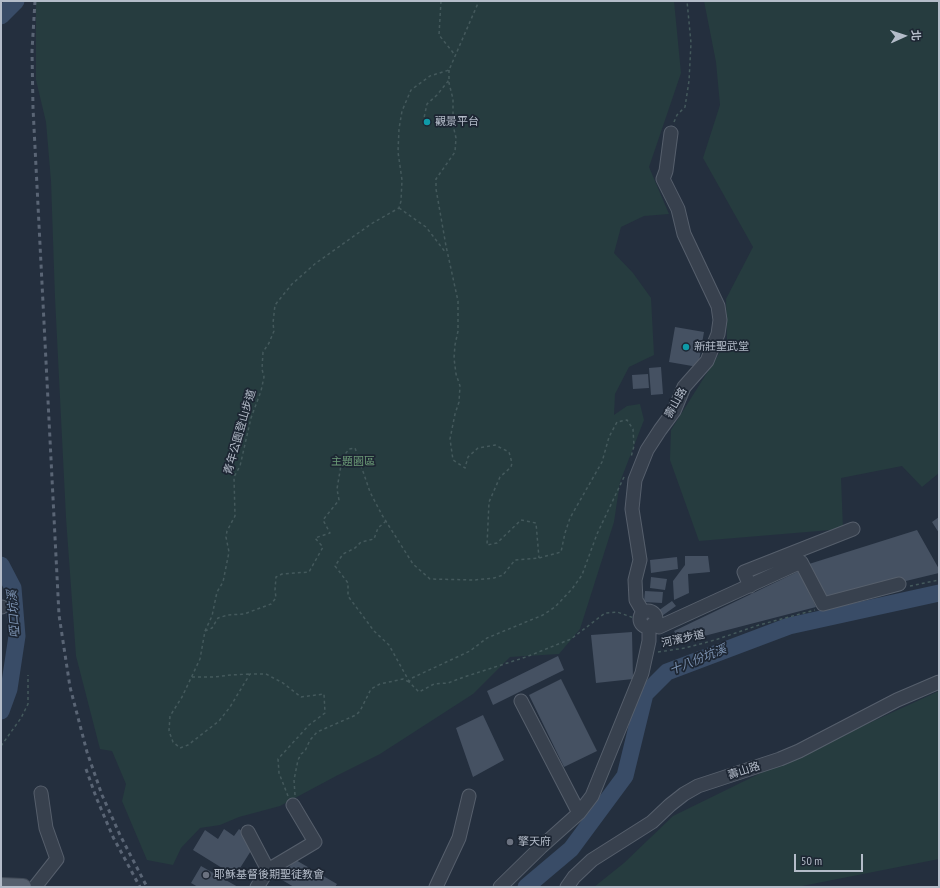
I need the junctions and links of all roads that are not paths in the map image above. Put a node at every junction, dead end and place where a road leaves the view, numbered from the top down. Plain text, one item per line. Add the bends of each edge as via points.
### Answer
1 (671, 133) road end
2 (853, 529) dead end
3 (905, 585) road end
4 (750, 586) junction
5 (646, 621) junction
6 (939, 682) edge
7 (521, 701) dead end
8 (41, 793) dead end
9 (469, 796) dead end
10 (293, 805) road end
11 (579, 813) junction
12 (248, 832) dead end
13 (268, 870) junction
14 (1, 886) edge
15 (23, 887) edge
16 (35, 887) edge
17 (257, 887) edge
18 (436, 887) edge
19 (500, 887) edge
20 (567, 887) edge

1 - 5 street, 壽山路 via 663,179 678,209 687,240 718,306 720,320 718,334 707,361 684,387 674,411 647,450 635,480 632,509 640,560 635,580 636,600
2 - 4 street via 744,572
3 - 4 street via 823,604 801,562
4 - 5 street via 660,627
5 - 11 street, 壽山路 via 649,641 642,673 592,796
6 - 20 street, 壽山路 via 897,700 799,751 698,786 684,794 652,822 592,860
7 - 11 street
8 - 16 street via 46,828 57,859
9 - 18 street via 459,838
10 - 13 street via 315,842
11 - 19 street, 壽山路
12 - 13 street
13 - 17 street
14 - 15 main road

